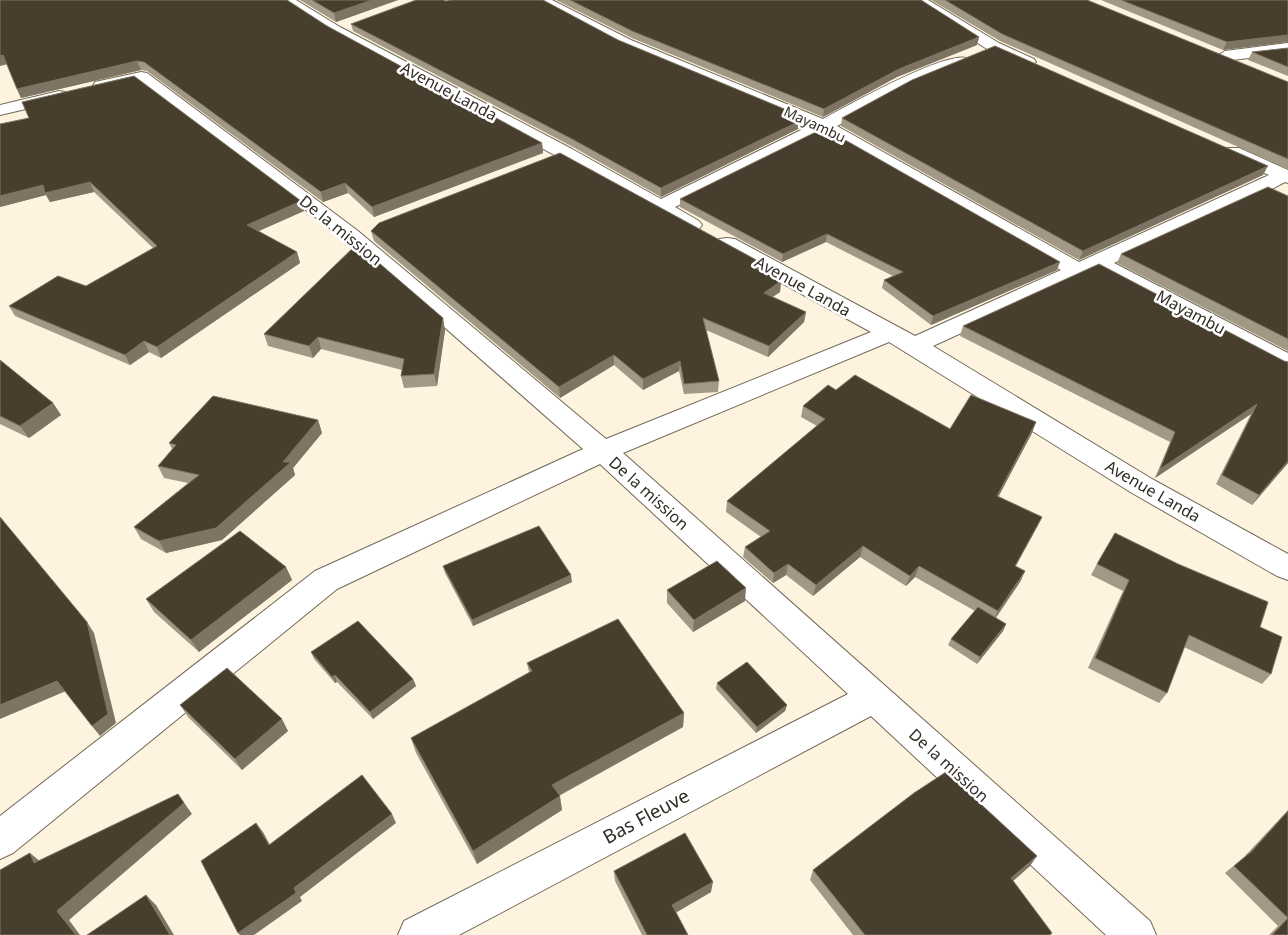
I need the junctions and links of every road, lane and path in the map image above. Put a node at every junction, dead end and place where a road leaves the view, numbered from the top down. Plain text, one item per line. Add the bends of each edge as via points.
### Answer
1 (286, 0) edge
2 (541, 0) edge
3 (918, 0) edge
4 (993, 46) junction
5 (1288, 48) edge
6 (1207, 49) edge
7 (1225, 56) junction
8 (1252, 68) edge
9 (1046, 70) edge
10 (0, 110) edge
11 (824, 126) junction
12 (1213, 144) edge
13 (1286, 176) edge
14 (660, 208) junction
15 (1086, 266) junction
16 (901, 339) junction
17 (1288, 363) edge
18 (603, 451) junction
19 (1288, 568) edge
20 (874, 697) junction
21 (0, 840) edge
22 (418, 935) edge
23 (1136, 935) edge

1 - 14 street, Avenue Landa via 344,26 555,156
2 - 11 street, Mayambu via 625,43
3 - 4 street
4 - 9 street
4 - 11 street via 904,83
5 - 7 street
6 - 7 street
7 - 8 street
10 - 18 street, De la mission via 141,77 360,232
11 - 14 street
11 - 15 street, Mayambu
12 - 13 street
13 - 15 street
14 - 16 street, Avenue Landa
15 - 16 street
15 - 17 street, Mayambu
16 - 18 street
16 - 19 street, Avenue Landa via 1142,486
18 - 20 street, De la mission
18 - 21 street via 326,580
20 - 22 street, Bas Fleuve
20 - 23 street, De la mission

